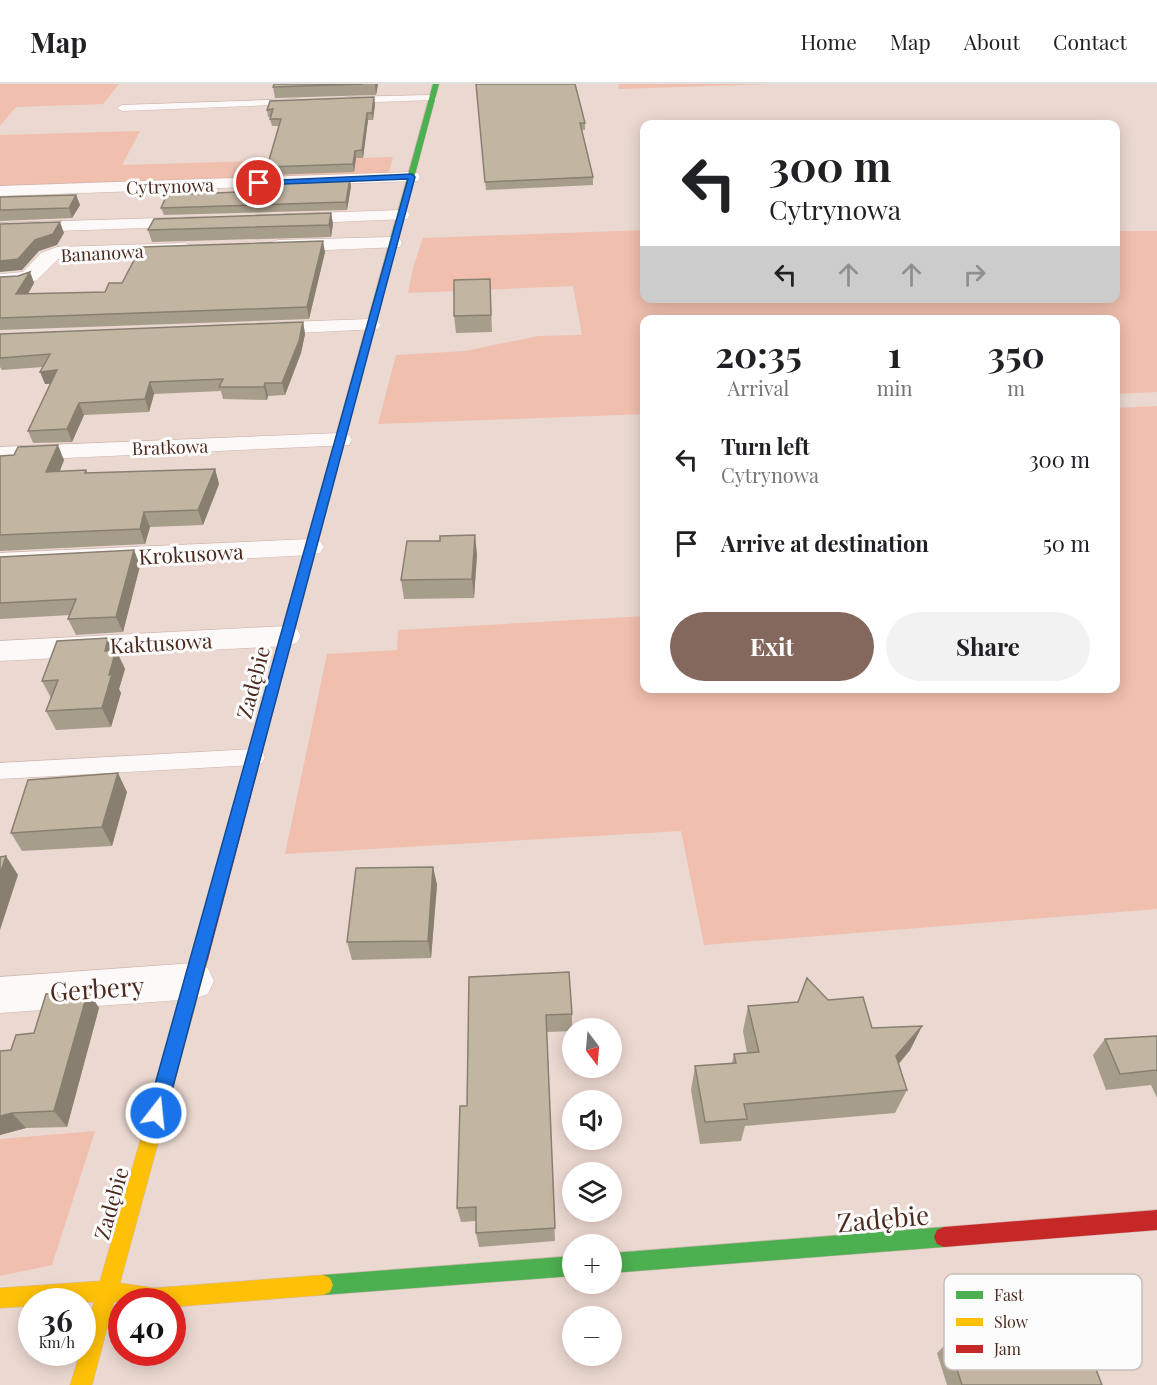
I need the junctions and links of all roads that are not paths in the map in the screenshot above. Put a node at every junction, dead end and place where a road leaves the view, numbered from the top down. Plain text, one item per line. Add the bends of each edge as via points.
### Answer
1 (436, 84) edge
2 (432, 98) junction
3 (340, 101) edge
4 (305, 102) edge
5 (122, 108) dead end
6 (412, 177) junction
7 (0, 191) edge
8 (401, 215) junction
9 (271, 219) edge
10 (212, 221) edge
11 (0, 228) edge
12 (393, 243) junction
13 (264, 247) edge
14 (205, 249) edge
15 (0, 280) edge
16 (370, 325) junction
17 (239, 330) edge
18 (340, 440) junction
19 (0, 454) edge
20 (310, 547) junction
21 (0, 562) edge
22 (286, 636) junction
23 (0, 651) edge
24 (254, 757) junction
25 (0, 771) edge
26 (194, 981) junction
27 (0, 995) edge
28 (1157, 1220) edge
29 (622, 1262) edge
30 (562, 1267) edge
31 (107, 1291) junction
32 (0, 1298) edge
33 (81, 1385) edge

1 - 2 street, Zadębie
2 - 3 lane
2 - 6 street, Zadębie
4 - 5 lane
6 - 7 street, Cytrynowa
6 - 8 street, Zadębie
8 - 9 street
8 - 12 street, Zadębie
10 - 11 street
12 - 13 street
12 - 16 street, Zadębie
14 - 15 street, Bananowa via 57,253 44,259 28,277
16 - 17 street
16 - 18 street, Zadębie
18 - 19 street, Bratkowa
18 - 20 street, Zadębie
20 - 21 street, Krokusowa
20 - 22 street, Zadębie
22 - 23 street, Kaktusowa
22 - 24 street, Zadębie
24 - 25 lane
24 - 26 street, Zadębie
26 - 27 street, Gerbery
26 - 31 street, Zadębie
28 - 29 street, Zadębie
30 - 31 street via 154,1298
31 - 32 street
31 - 33 street, Zadębie

